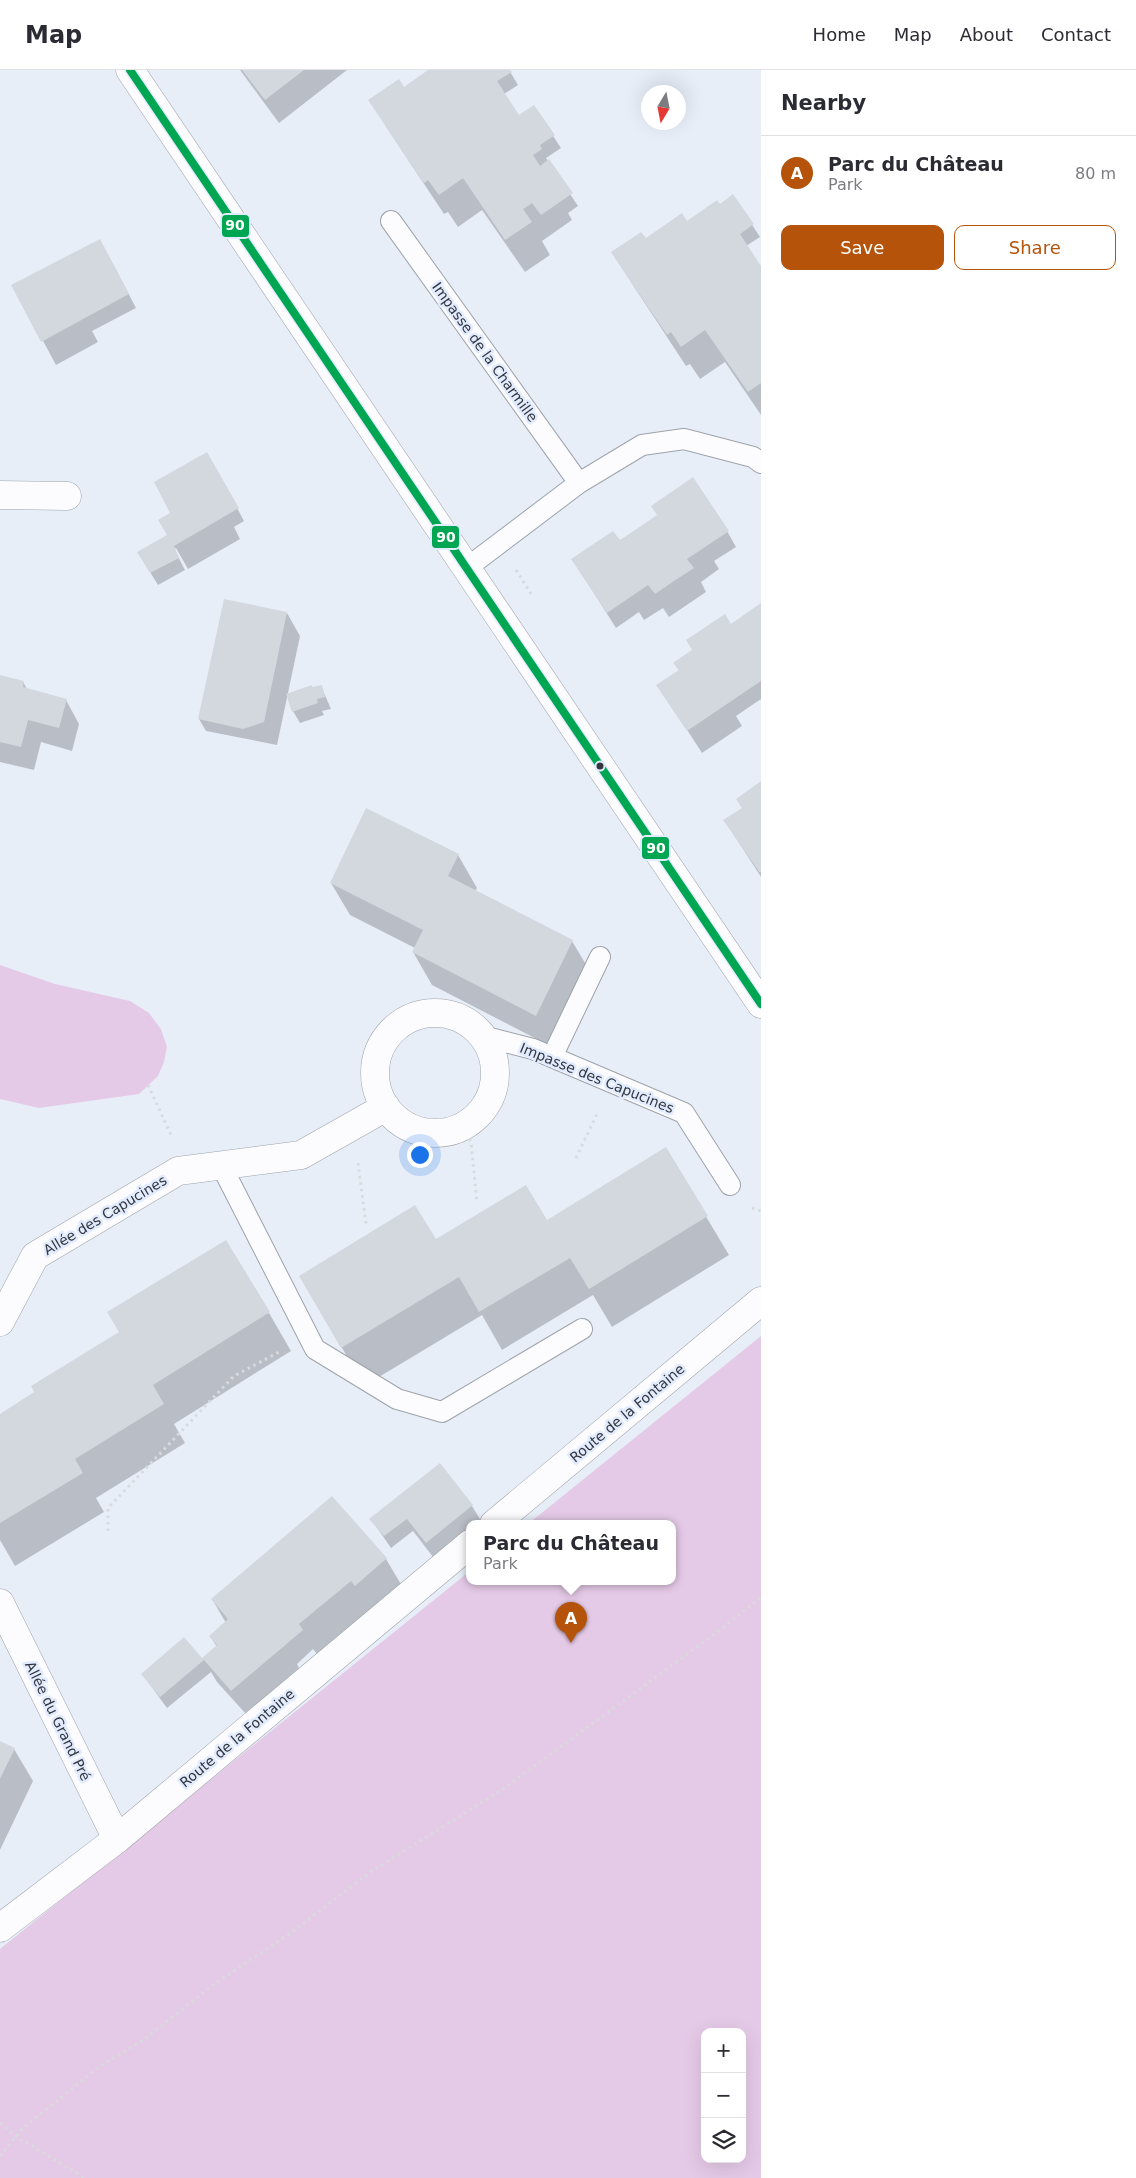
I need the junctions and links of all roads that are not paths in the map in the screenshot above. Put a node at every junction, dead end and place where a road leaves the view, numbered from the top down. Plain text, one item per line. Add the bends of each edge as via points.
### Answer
1 (130, 70) edge
2 (391, 221) dead end
3 (761, 463) edge
4 (579, 483) junction
5 (0, 495) edge
6 (67, 496) dead end
7 (468, 567) junction
8 (600, 957) dead end
9 (761, 1004) edge
10 (486, 1037) junction
11 (552, 1057) junction
12 (386, 1107) junction
13 (222, 1166) junction
14 (730, 1185) dead end
15 (761, 1301) edge
16 (0, 1322) edge
17 (582, 1329) dead end
18 (499, 1520) edge
19 (466, 1547) edge
20 (0, 1603) edge
21 (117, 1839) junction
22 (0, 1928) edge

1 - 7 street
2 - 4 lane, Impasse de la Charmille
3 - 4 lane via 753,457 684,439 642,445
4 - 7 lane
5 - 6 street
7 - 9 street
8 - 11 lane
10 - 11 lane, Impasse des Capucines
10 - 12 street, Impasse des Capucines via 460,1018 440,1013 419,1015 400,1024 379,1051 375,1071 378,1092
10 - 12 street, Impasse des Capucines via 496,1072 490,1098 479,1115 462,1128 440,1133 420,1132 400,1122
11 - 14 lane, Impasse des Capucines via 684,1113
12 - 13 street, Allée des Capucines via 301,1155
13 - 16 street, Allée des Capucines via 178,1171 35,1256
13 - 17 lane via 315,1349 397,1399 442,1412
15 - 18 street, Route de la Fontaine
19 - 21 street, Route de la Fontaine
20 - 21 street, Allée du Grand Pré
21 - 22 street, Route de la Fontaine

